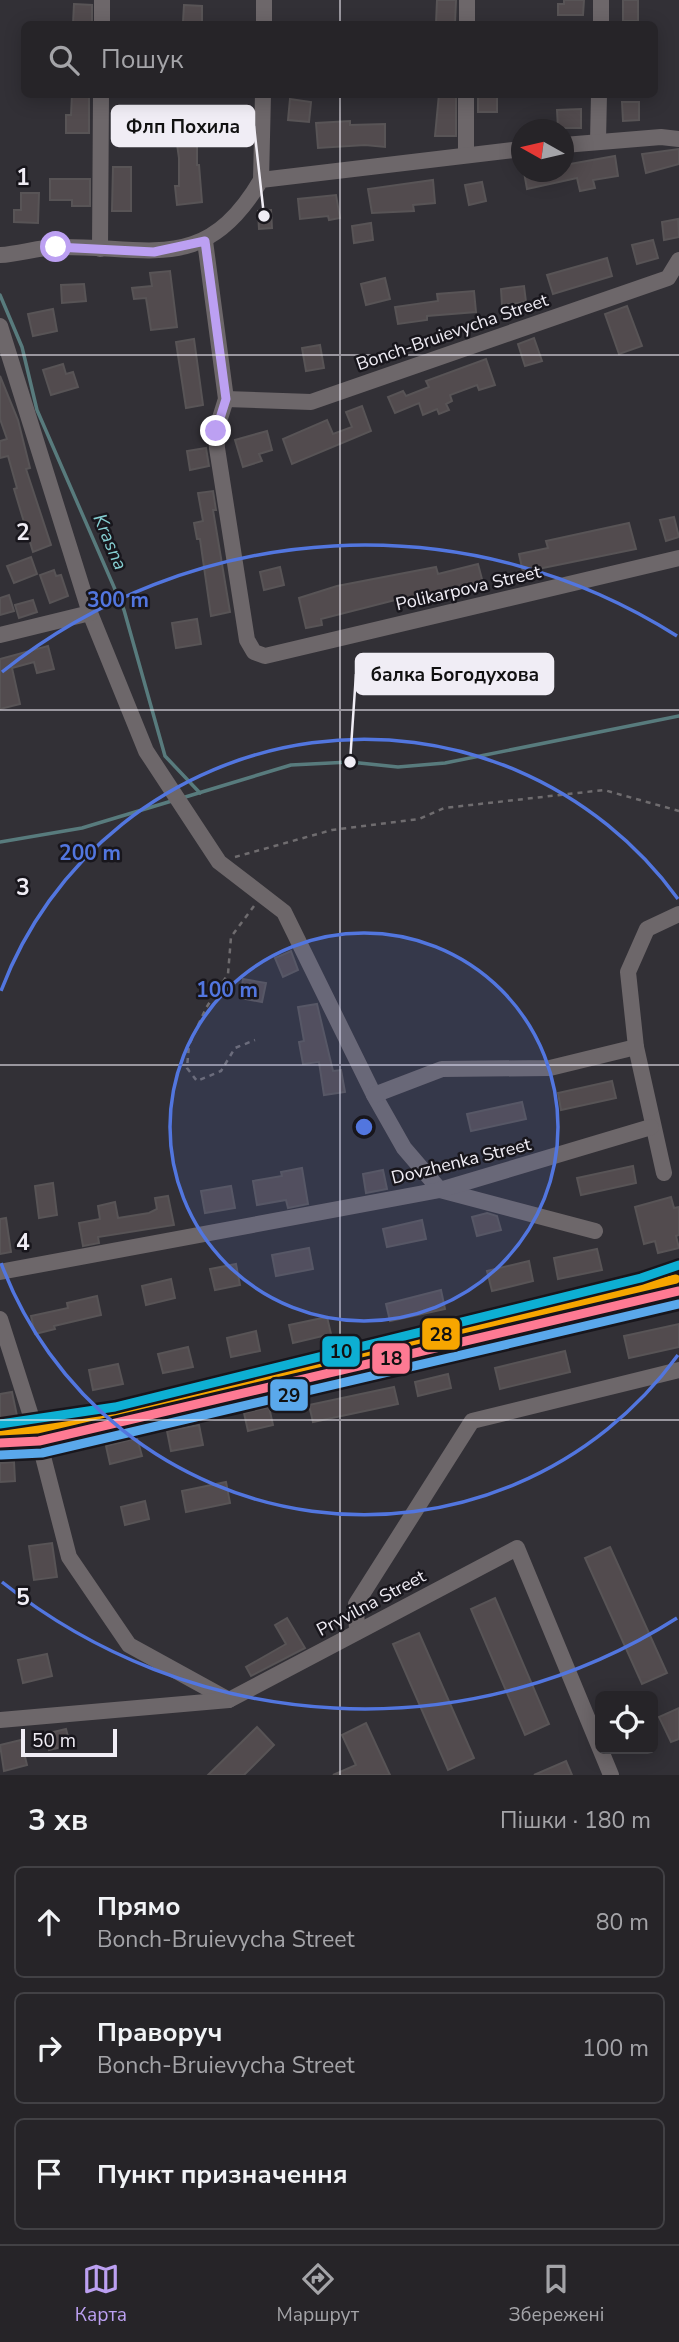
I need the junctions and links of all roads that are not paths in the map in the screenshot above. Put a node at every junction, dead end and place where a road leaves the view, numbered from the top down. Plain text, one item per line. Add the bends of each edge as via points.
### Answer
1 (102, 0) edge
2 (264, 0) edge
3 (467, 0) edge
4 (601, 0) edge
5 (102, 21) edge
6 (264, 21) edge
7 (467, 21) edge
8 (601, 21) edge
9 (101, 98) edge
10 (263, 98) edge
11 (466, 98) edge
12 (599, 98) edge
13 (679, 139) edge
14 (598, 141) junction
15 (574, 144) edge
16 (511, 150) edge
17 (466, 155) junction
18 (261, 180) junction
19 (205, 241) junction
20 (100, 248) junction
21 (0, 255) edge
22 (679, 260) edge
23 (0, 326) edge
24 (226, 399) junction
25 (679, 558) edge
26 (90, 613) junction
27 (0, 635) edge
28 (679, 914) edge
29 (636, 1047) junction
30 (374, 1096) junction
31 (651, 1127) junction
32 (664, 1173) dead end
33 (440, 1189) junction
34 (594, 1231) dead end
35 (0, 1272) edge
36 (679, 1291) edge
37 (0, 1319) edge
38 (679, 1370) edge
39 (39, 1441) junction
40 (0, 1443) edge
41 (357, 1632) junction
42 (229, 1700) junction
43 (0, 1720) edge
44 (611, 1775) edge

1 - 5 street
2 - 6 street
3 - 7 street
4 - 8 street
9 - 20 street
10 - 18 street
11 - 17 street
12 - 14 street
13 - 14 street
14 - 15 street
16 - 17 street
17 - 18 street
18 - 19 street via 243,211
19 - 20 street via 154,252
19 - 24 street
20 - 21 street via 56,247
22 - 24 street, Bonch-Bruievycha Street via 668,278 311,402
23 - 26 street
24 - 25 street, Polikarpova Street via 216,431 217,448 247,640 254,652 265,656
26 - 27 street
26 - 30 street via 146,751 219,862 285,912
28 - 29 street via 647,929 628,972
29 - 30 street via 550,1068 442,1069
29 - 31 street
30 - 33 street via 404,1148
31 - 32 street
31 - 33 street, Dovzhenka Street
33 - 34 street
33 - 35 street, Dovzhenka Street
36 - 39 street
37 - 39 street
38 - 41 street via 472,1422 356,1604
39 - 40 street
39 - 42 street via 69,1557 129,1645
41 - 42 street, Pryvilna Street
41 - 44 street, Pryvilna Street via 517,1548
42 - 43 street, Pryvilna Street

